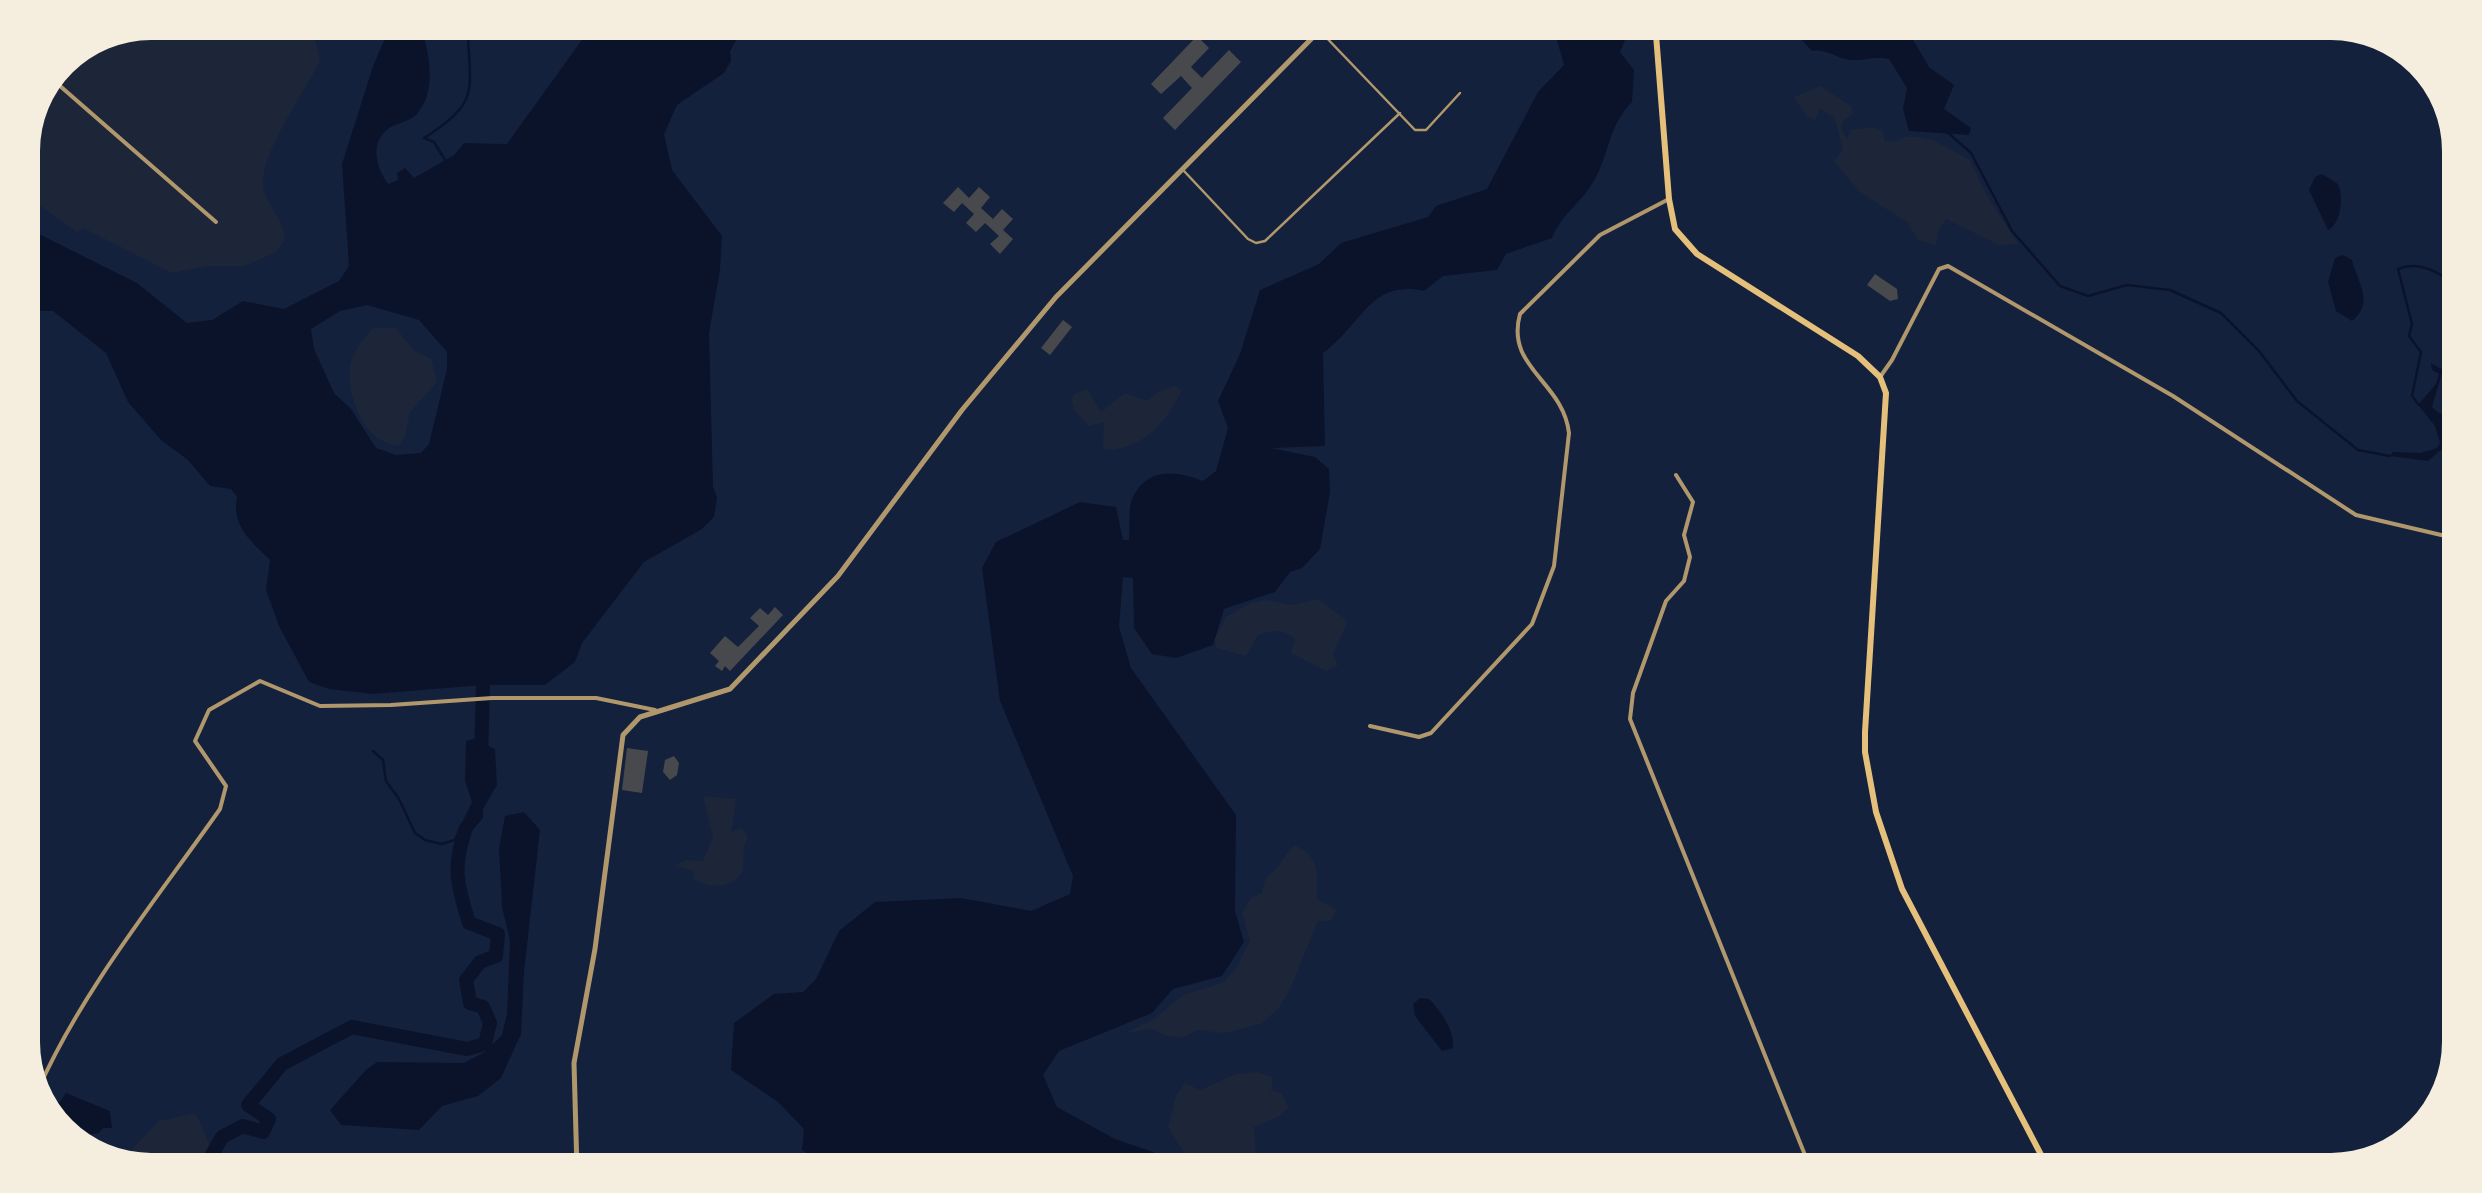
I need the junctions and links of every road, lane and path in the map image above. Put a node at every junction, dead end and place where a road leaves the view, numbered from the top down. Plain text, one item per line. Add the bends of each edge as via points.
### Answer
1 (1311, 40) edge
2 (1329, 40) edge
3 (1657, 40) edge
4 (61, 87) edge
5 (1460, 93) dead end
6 (1400, 113) junction
7 (1182, 170) junction
8 (1669, 199) junction
9 (216, 222) dead end
10 (1880, 376) junction
11 (1676, 475) dead end
12 (2442, 535) edge
13 (659, 711) junction
14 (1370, 726) dead end
15 (45, 1074) edge
16 (577, 1153) edge
17 (1803, 1153) edge
18 (2039, 1153) edge

1 - 7 street
2 - 6 lane
3 - 8 main road
4 - 9 street
5 - 6 lane via 1426,130 1415,130
6 - 7 lane via 1265,241 1248,239
7 - 13 street via 1056,297 838,576 730,689
8 - 10 main road via 1676,230 1697,254
8 - 14 street via 1600,236 1520,314 1515,332 1522,354 1566,412 1569,433 1554,566 1532,624 1431,733 1419,737
10 - 12 street via 1939,269 1948,266 2173,396 2356,514
10 - 18 main road via 1886,408 1865,732 1870,785 1902,889
11 - 17 street via 1693,502 1684,536 1690,556 1684,581 1666,602 1630,719
13 - 15 street via 596,698 320,706 260,680 209,710 195,741 226,786 220,809 96,986
13 - 16 street via 640,717 623,735 574,1063

